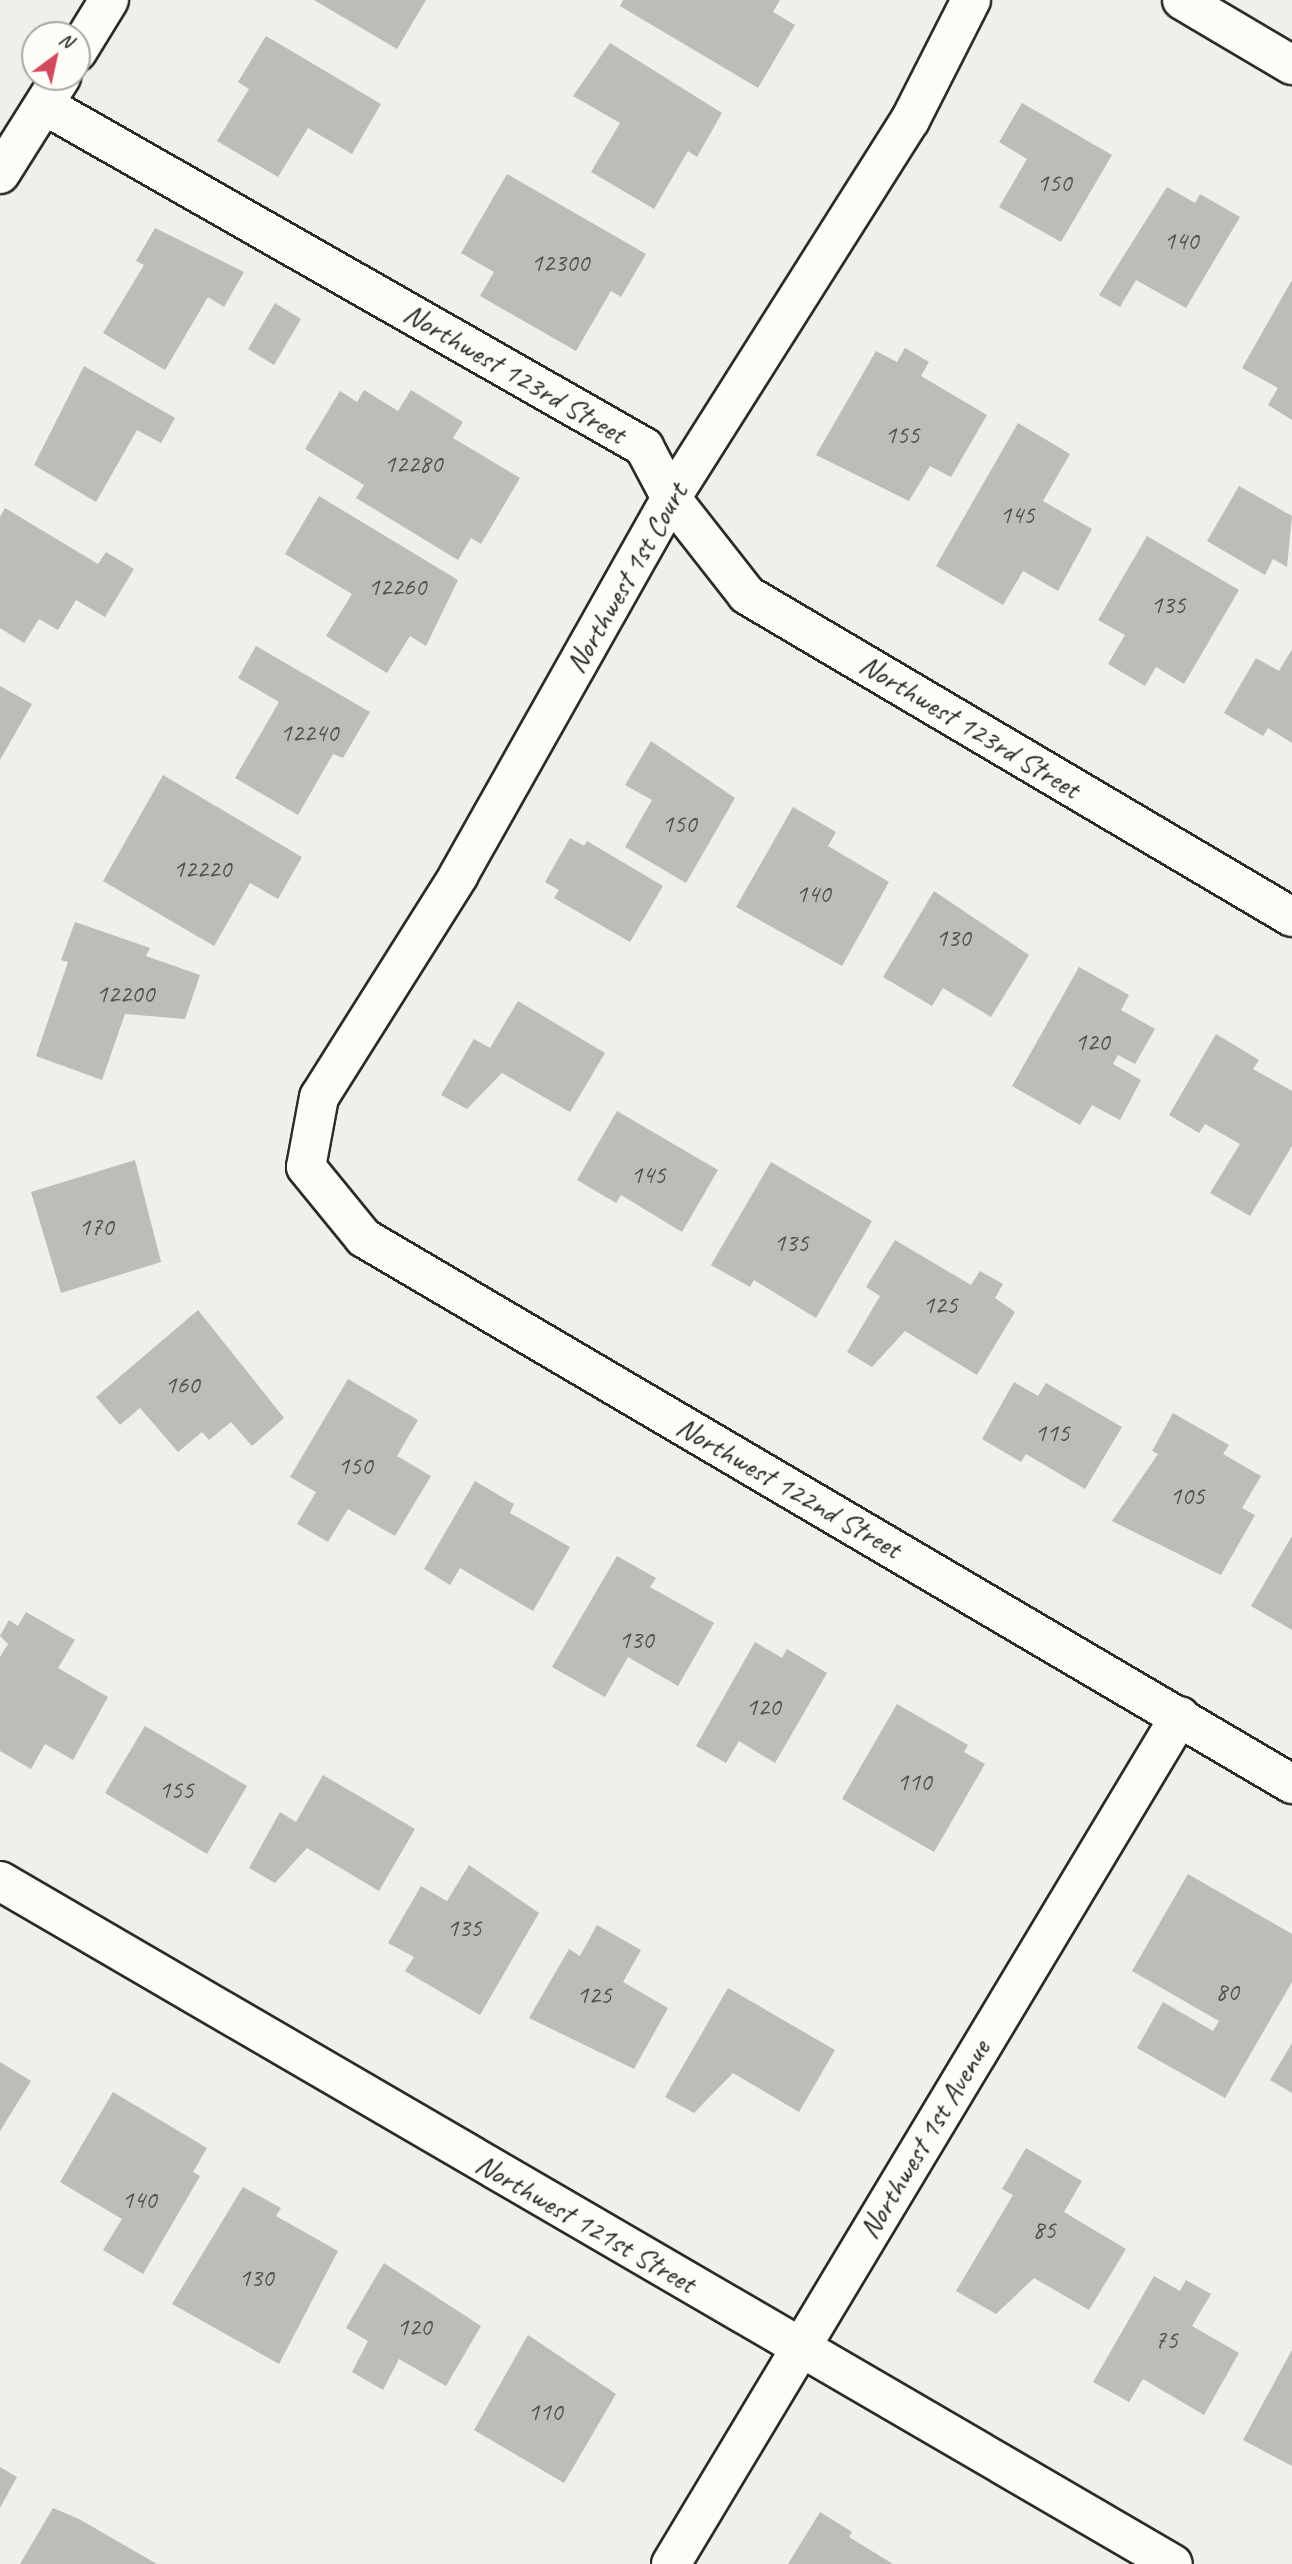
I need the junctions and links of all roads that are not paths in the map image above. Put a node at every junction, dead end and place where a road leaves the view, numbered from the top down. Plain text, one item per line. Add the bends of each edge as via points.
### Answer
1 (110, 0) edge
2 (971, 0) edge
3 (1182, 0) edge
4 (91, 30) edge
5 (1292, 65) edge
6 (53, 91) edge
7 (0, 174) edge
8 (671, 498) junction
9 (1292, 917) edge
10 (306, 1167) joint
11 (1180, 1716) junction
12 (1292, 1784) edge
13 (0, 1881) edge
14 (798, 2347) junction
15 (671, 2564) edge
16 (1173, 2564) edge

1 - 4 street
2 - 8 street, Northwest 1st Court via 910,120
3 - 5 street
6 - 7 street
6 - 8 street, Northwest 123rd Street via 644,447
8 - 9 street, Northwest 123rd Street via 747,595
8 - 10 street, Northwest 1st Court via 459,875 319,1097
10 - 11 street, Northwest 122nd Street via 364,1238
11 - 12 street, Northwest 122nd Street
11 - 14 street, Northwest 1st Avenue
13 - 14 street, Northwest 121st Street
14 - 15 street, Northwest 1st Avenue
14 - 16 street, Northwest 121st Street

